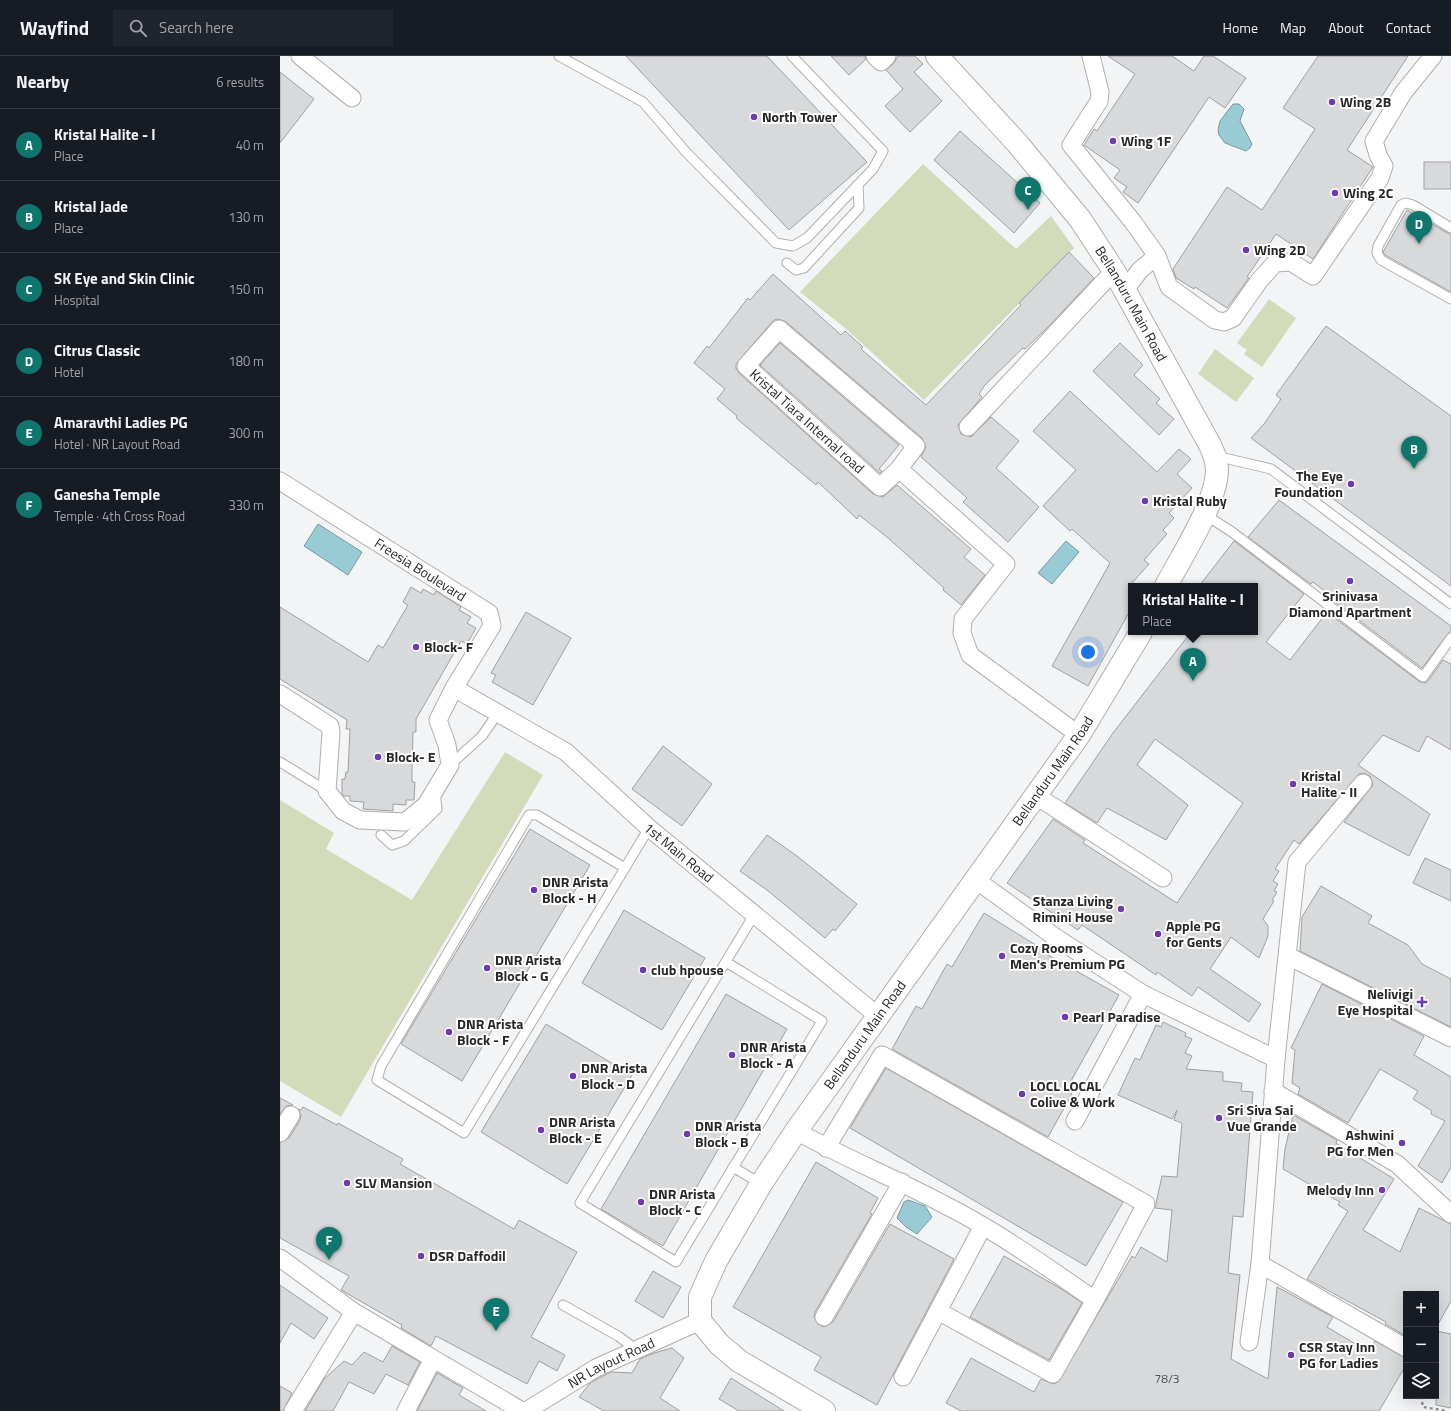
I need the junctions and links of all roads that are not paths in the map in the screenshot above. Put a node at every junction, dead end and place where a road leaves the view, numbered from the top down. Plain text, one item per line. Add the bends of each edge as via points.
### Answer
1 (300, 56) edge
2 (559, 56) edge
3 (792, 56) edge
4 (875, 56) edge
5 (887, 56) edge
6 (937, 56) edge
7 (1091, 56) edge
8 (1434, 56) edge
9 (352, 98) dead end
10 (858, 185) junction
11 (1451, 228) edge
12 (1157, 256) junction
13 (787, 263) dead end
14 (1114, 271) junction
15 (1125, 290) junction
16 (1451, 299) edge
17 (968, 427) dead end
18 (1215, 456) junction
19 (899, 469) junction
20 (280, 481) edge
21 (1203, 514) junction
22 (1168, 583) edge
23 (1451, 604) edge
24 (1139, 635) edge
25 (1451, 638) edge
26 (454, 688) junction
27 (280, 694) edge
28 (498, 713) junction
29 (1078, 735) junction
30 (280, 762) edge
31 (450, 765) junction
32 (1363, 783) dead end
33 (435, 790) junction
34 (327, 791) junction
35 (1035, 795) junction
36 (649, 828) junction
37 (381, 835) dead end
38 (625, 868) junction
39 (1163, 878) dead end
40 (976, 880) junction
41 (754, 915) junction
42 (1288, 956) junction
43 (726, 962) junction
44 (1143, 994) junction
45 (878, 1016) junction
46 (1451, 1038) edge
47 (1276, 1059) junction
48 (1274, 1091) junction
49 (291, 1115) dead end
50 (1075, 1121) dead end
51 (796, 1131) junction
52 (280, 1133) edge
53 (826, 1148) junction
54 (733, 1167) junction
55 (902, 1182) junction
56 (762, 1184) junction
57 (1451, 1214) edge
58 (983, 1226) junction
59 (280, 1258) edge
60 (1260, 1264) junction
61 (1095, 1300) junction
62 (563, 1305) dead end
63 (938, 1311) junction
64 (354, 1312) junction
65 (824, 1317) dead end
66 (700, 1322) junction
67 (1249, 1342) dead end
68 (1403, 1346) edge
69 (637, 1350) junction
70 (433, 1359) junction
71 (903, 1376) dead end
72 (821, 1410) edge
73 (293, 1411) edge
74 (406, 1411) edge
75 (522, 1411) edge
76 (526, 1411) edge

1 - 9 street
2 - 10 lane via 643,102 686,152 776,243 793,246 807,238
3 - 10 lane via 883,151 873,169
4 - 5 street via 881,62
6 - 14 street, Bellanduru Main Road via 1017,143 1080,219
7 - 12 street via 1100,92 1099,101 1071,145
8 - 12 street via 1402,94 1374,140 1384,166 1380,178 1313,276 1291,262 1275,263 1233,318 1224,322 1215,320 1169,287
10 - 13 lane via 859,208 843,226 804,268 796,270
11 - 16 lane via 1406,203 1402,205 1378,246 1377,253 1381,260
12 - 15 street via 1140,270
14 - 15 street, Bellanduru Main Road
14 - 17 street
15 - 18 street, Bellanduru Main Road
18 - 21 street, Bellanduru Main Road via 1217,472
18 - 23 lane via 1271,469
19 - 19 street, Kristal Tiara Internal road via 916,446 779,329 746,366 880,487
19 - 29 street via 1006,564 963,619 962,633 970,655
20 - 26 street, Freesia Boulevard via 489,613 492,626
21 - 22 street, Bellanduru Main Road
21 - 25 lane via 1232,532 1424,677
24 - 29 street, Bellanduru Main Road
26 - 28 street, 1st Main Road
26 - 31 street, Freesia Boulevard via 438,720 447,745
27 - 34 street via 330,726 332,732
28 - 31 lane via 482,736
28 - 36 street, 1st Main Road via 566,752
29 - 35 street, Bellanduru Main Road
30 - 34 lane
31 - 33 street
32 - 42 street via 1297,862
33 - 34 street via 426,805 405,822 360,820 342,811
33 - 37 lane via 437,809 404,841 392,845
35 - 39 street
35 - 40 street, Bellanduru Main Road
36 - 38 lane
36 - 41 street, 1st Main Road
38 - 38 lane via 464,1132 377,1080 381,1066 529,815 537,815
40 - 44 street via 1055,937
40 - 45 street, Bellanduru Main Road
41 - 43 lane
41 - 45 street, 1st Main Road
42 - 46 street
42 - 47 street
43 - 54 lane via 822,1021
43 - 54 lane via 580,1203 676,1262
44 - 47 street
44 - 50 street
45 - 51 street, Bellanduru Main Road
47 - 48 street
48 - 57 street via 1397,1164
48 - 60 street
49 - 52 street
51 - 53 street
51 - 56 street, Bellanduru Main Road
53 - 55 street
53 - 61 street via 882,1055 1146,1204
54 - 56 lane
55 - 58 street
55 - 65 street
56 - 66 street, Bellanduru Main Road via 716,1261 700,1297
58 - 61 street
58 - 63 street
59 - 64 street
60 - 67 street
60 - 68 street
61 - 63 street via 1053,1374
62 - 69 lane via 618,1336
63 - 71 street
64 - 70 street
64 - 73 street
66 - 69 street, NR Layout Road
66 - 72 street via 718,1344 739,1361
69 - 76 street, NR Layout Road via 596,1368
70 - 74 street
70 - 75 street

